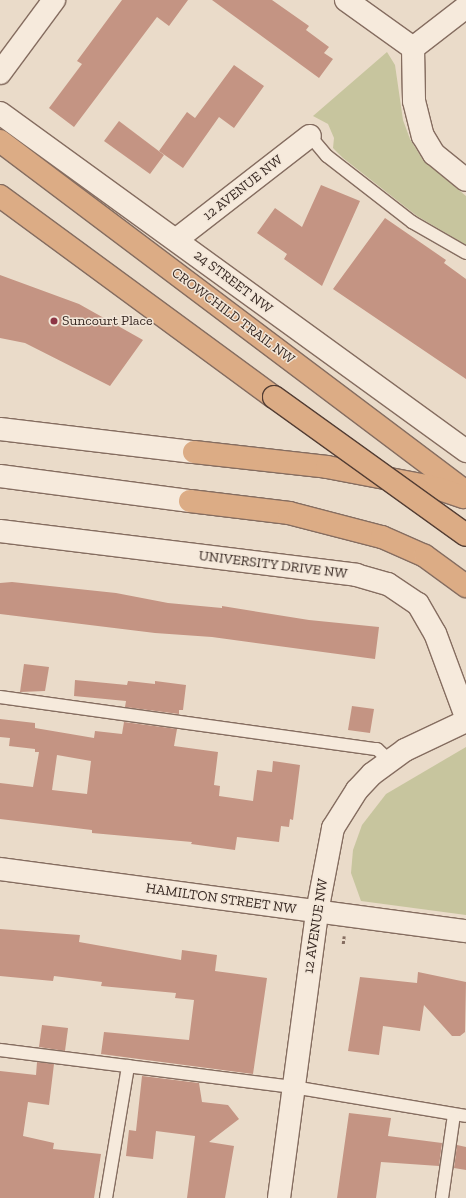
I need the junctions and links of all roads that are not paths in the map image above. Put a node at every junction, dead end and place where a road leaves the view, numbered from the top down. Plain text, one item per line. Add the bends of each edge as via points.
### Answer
1 (54, 0) edge
2 (346, 0) edge
3 (466, 7) edge
4 (414, 48) junction
5 (0, 73) edge
6 (0, 113) edge
7 (310, 136) joint
8 (0, 141) edge
9 (466, 180) edge
10 (0, 196) edge
11 (177, 239) junction
12 (466, 254) edge
13 (0, 430) edge
14 (466, 451) edge
15 (194, 452) joint
16 (0, 476) edge
17 (466, 492) edge
18 (466, 498) edge
19 (190, 501) joint
20 (0, 531) edge
21 (466, 535) edge
22 (466, 586) edge
23 (0, 697) edge
24 (466, 716) edge
25 (466, 721) edge
26 (389, 760) junction
27 (0, 869) edge
28 (317, 912) junction
29 (466, 931) edge
30 (0, 1050) edge
31 (128, 1066) junction
32 (292, 1087) junction
33 (460, 1116) edge
34 (106, 1198) edge
35 (278, 1198) edge
36 (442, 1198) edge

1 - 5 street
2 - 4 street
3 - 4 street
4 - 9 street via 414,101 423,136 434,154
6 - 11 street, 24 STREET NW
7 - 11 street, 12 AVENUE NW
7 - 12 lane via 327,156 412,222
8 - 17 highway, CROWCHILD TRAIL NW
10 - 21 highway, bridge
11 - 14 street, 24 STREET NW
13 - 15 street
15 - 18 highway via 327,467 437,488
16 - 19 street
19 - 22 highway via 289,513 382,537 425,556
20 - 24 street, UNIVERSITY DRIVE NW via 356,575 388,584 418,604 435,633
23 - 26 lane via 377,749
25 - 26 street, 12 AVENUE NW
26 - 28 street, 12 AVENUE NW via 357,790 333,828
27 - 28 street, HAMILTON STREET NW
28 - 29 street, HAMILTON STREET NW
28 - 32 street, 12 AVENUE NW
30 - 31 lane
31 - 32 lane
31 - 34 lane
32 - 33 lane
32 - 35 street, 12 AVENUE NW
33 - 36 lane

